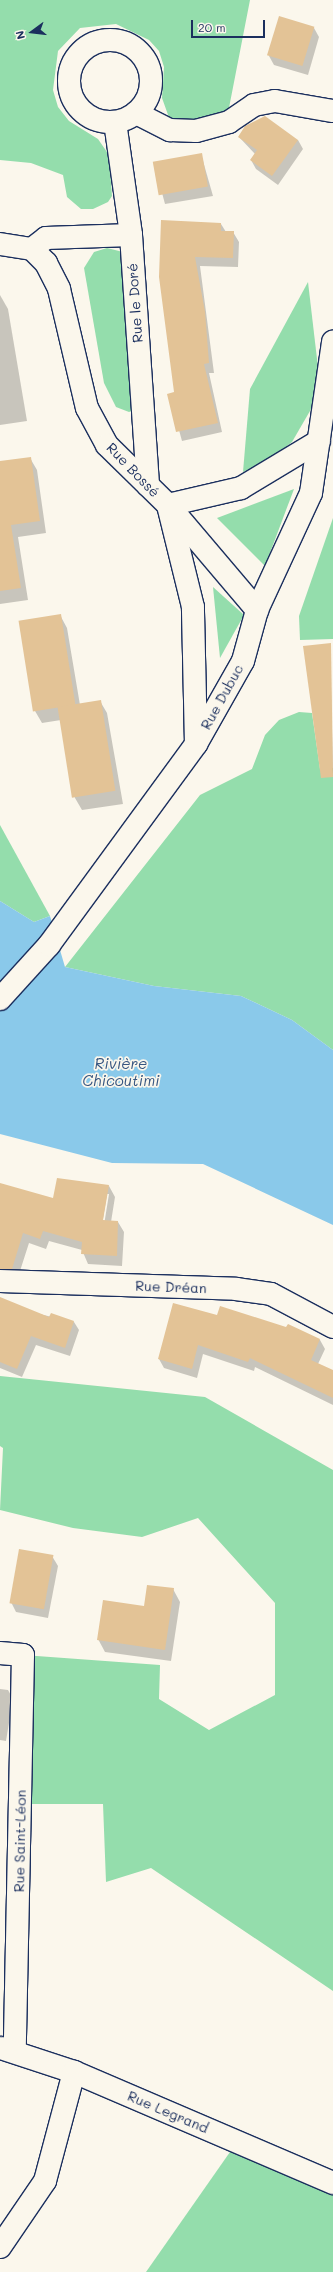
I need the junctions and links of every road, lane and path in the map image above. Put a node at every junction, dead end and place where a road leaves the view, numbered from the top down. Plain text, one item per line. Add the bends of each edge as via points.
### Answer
1 (333, 111) edge
2 (136, 113) junction
3 (115, 122) junction
4 (131, 235) junction
5 (0, 244) edge
6 (32, 249) junction
7 (333, 342) edge
8 (319, 441) junction
9 (148, 485) junction
10 (168, 505) junction
11 (257, 610) junction
12 (196, 744) junction
13 (0, 1000) edge
14 (0, 1281) edge
15 (333, 1327) edge
16 (0, 1653) edge
17 (7, 2050) edge
18 (74, 2072) junction
19 (333, 2183) edge
20 (0, 2247) edge

1 - 2 street via 275,101 254,105 229,122 196,131 170,130
2 - 3 street
2 - 3 street via 150,92 151,79 142,56 122,42 96,43 76,59 70,71 70,91 79,108 89,117
3 - 4 street, Rue le Doré
4 - 6 street via 46,238
4 - 9 street, Rue le Doré
5 - 6 street
6 - 9 street, Rue Bossé via 46,263 59,289 87,408 107,445
7 - 8 street, Rue Dubuc
8 - 10 street via 241,488
8 - 11 street, Rue Dubuc via 311,493
9 - 10 street, Rue Bossé
10 - 11 street, Rue Bossé
10 - 12 street via 193,607
11 - 12 street, Rue Dubuc via 243,661
12 - 13 street, Rue Dubuc via 49,945
14 - 15 street, Rue Dréan via 236,1289 271,1294
16 - 17 street, Rue Saint-Léon via 23,1655
17 - 18 street, Rue Legrand
18 - 19 street, Rue Legrand
18 - 20 street via 45,2181

